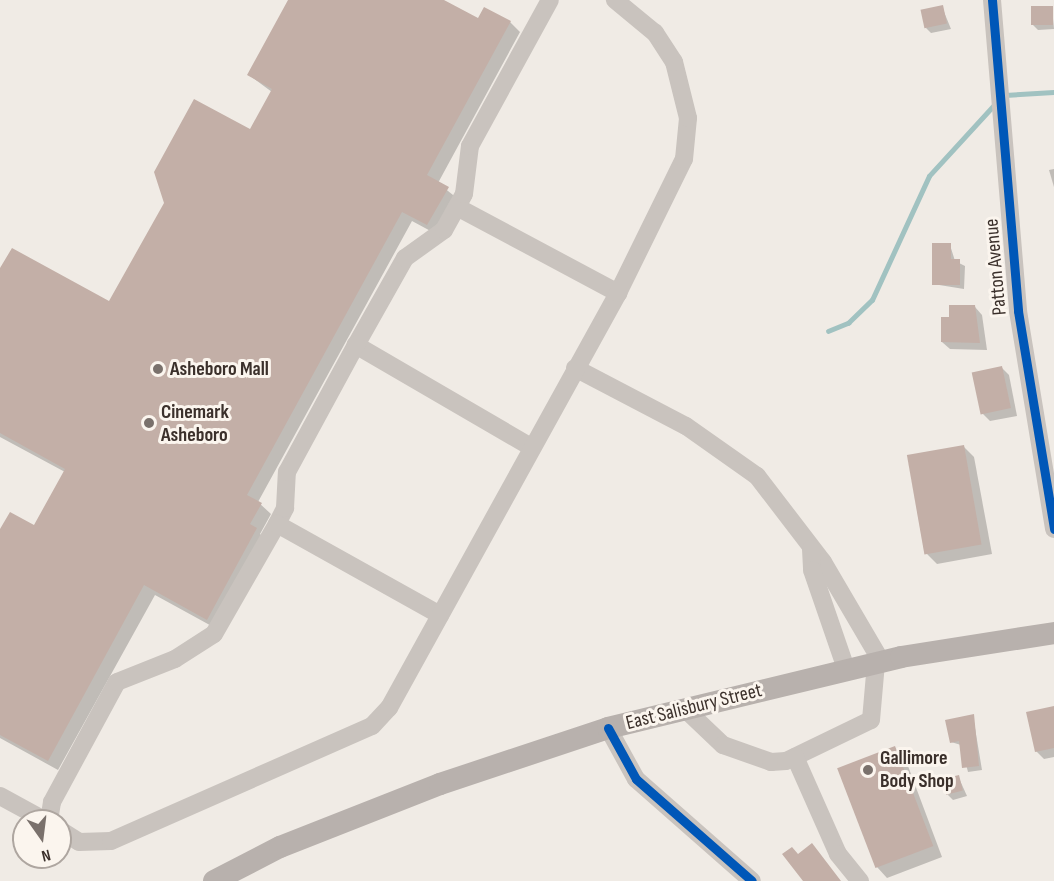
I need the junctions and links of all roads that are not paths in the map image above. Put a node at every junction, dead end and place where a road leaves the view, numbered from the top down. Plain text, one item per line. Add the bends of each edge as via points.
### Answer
1 (550, 0) edge
2 (615, 0) edge
3 (992, 0) edge
4 (457, 207) junction
5 (618, 293) junction
6 (356, 345) junction
7 (575, 368) junction
8 (531, 447) junction
9 (277, 524) junction
10 (1054, 529) edge
11 (811, 549) junction
12 (440, 615) junction
13 (1054, 633) edge
14 (879, 662) junction
15 (846, 669) junction
16 (684, 708) junction
17 (608, 728) junction
18 (795, 757) junction
19 (0, 796) edge
20 (24, 809) edge
21 (50, 809) edge
22 (72, 836) edge
23 (214, 881) edge
24 (752, 881) edge
25 (860, 881) edge

1 - 4 street via 470,146 467,183
2 - 5 street via 655,33 674,62 688,118 684,159
3 - 10 street, Patton Avenue via 1017,312
4 - 5 street
4 - 6 street via 437,240 405,258 396,269
5 - 7 street
6 - 8 street
6 - 9 street via 288,472 285,508
7 - 8 street
7 - 11 street via 732,455 774,495
8 - 12 street
9 - 12 street
9 - 21 street via 214,634 175,659 117,682
11 - 14 street
11 - 15 street via 812,570
12 - 22 street via 388,708 372,726 111,841 86,843
13 - 14 main road, East Salisbury Street
14 - 15 main road, East Salisbury Street
14 - 18 street via 872,720
15 - 16 main road, East Salisbury Street
16 - 17 main road, East Salisbury Street
16 - 18 street via 723,745 771,762
17 - 23 main road, East Salisbury Street via 440,784 280,847
17 - 24 street via 636,779
18 - 25 street via 838,854
19 - 20 street

